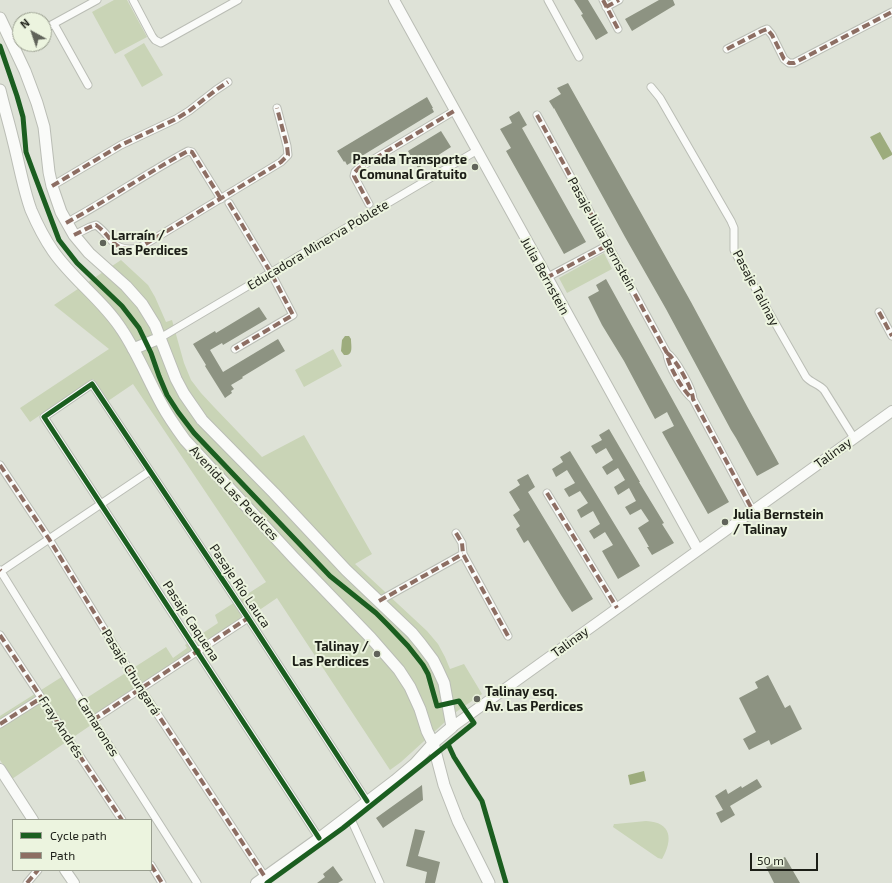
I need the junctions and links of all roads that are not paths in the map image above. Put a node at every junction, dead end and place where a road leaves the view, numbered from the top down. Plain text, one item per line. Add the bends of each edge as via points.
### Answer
1 (97, 0) edge
2 (133, 0) edge
3 (238, 0) edge
4 (394, 0) edge
5 (548, 0) edge
6 (619, 0) edge
7 (605, 3) edge
8 (892, 12) edge
9 (0, 18) edge
10 (54, 24) joint
11 (618, 29) dead end
12 (12, 36) edge
13 (727, 49) dead end
14 (19, 52) edge
15 (579, 57) dead end
16 (228, 82) dead end
17 (88, 85) dead end
18 (650, 87) dead end
19 (0, 90) edge
20 (277, 108) dead end
21 (454, 111) junction
22 (537, 115) dead end
23 (476, 152) junction
24 (52, 186) junction
25 (221, 199) junction
26 (229, 203) dead end
27 (369, 204) dead end
28 (66, 223) junction
29 (74, 235) junction
30 (608, 245) junction
31 (271, 273) junction
32 (546, 278) junction
33 (879, 312) dead end
34 (892, 336) edge
35 (160, 338) junction
36 (235, 349) dead end
37 (133, 350) junction
38 (92, 384) joint
39 (892, 410) edge
40 (854, 438) junction
41 (0, 465) edge
42 (150, 472) junction
43 (547, 493) dead end
44 (101, 504) junction
45 (753, 511) junction
46 (456, 533) dead end
47 (49, 539) junction
48 (698, 550) junction
49 (463, 554) junction
50 (0, 571) edge
51 (379, 601) junction
52 (617, 608) junction
53 (248, 618) junction
54 (0, 635) edge
55 (508, 636) dead end
56 (198, 652) junction
57 (141, 689) junction
58 (41, 698) junction
59 (93, 720) junction
60 (0, 724) edge
61 (452, 727) junction
62 (433, 743) junction
63 (0, 769) edge
64 (367, 801) junction
65 (349, 815) junction
66 (31, 819) edge
67 (120, 819) edge
68 (318, 838) junction
69 (152, 867) edge
70 (37, 871) edge
71 (66, 871) edge
72 (265, 877) junction
73 (27, 883) edge
74 (74, 883) edge
75 (162, 883) edge
76 (197, 883) edge
77 (256, 883) edge
78 (380, 883) edge
79 (489, 883) edge

1 - 10 street
2 - 3 street via 152,36 161,42
4 - 21 street, Julia Bernstein
5 - 15 street
6 - 7 street
7 - 11 street
8 - 13 street via 794,63 788,63 784,59 767,29
9 - 12 main road, Avenida Las Perdices
10 - 17 street
14 - 24 main road, Avenida Las Perdices via 44,127
16 - 24 street via 176,119 121,145
18 - 40 street, Pasaje Talinay via 660,98 731,222 734,228 733,246 738,258 806,377 824,390
19 - 37 main road, Avenida Las Perdices via 23,184 40,229 60,261 109,312
20 - 25 street via 288,154 281,162
21 - 23 street, Julia Bernstein
21 - 27 street via 354,172
22 - 30 street, Pasaje Julia Bernstein
23 - 31 street, Educadora Minerva Poblete
23 - 32 street, Julia Bernstein
24 - 28 main road, Avenida Las Perdices
25 - 28 street via 192,152 188,151
25 - 29 street via 138,248 116,246 96,225
26 - 31 street
28 - 29 main road, Avenida Las Perdices
29 - 35 main road, Avenida Las Perdices via 89,253 134,294 155,325
30 - 32 street
30 - 45 street, Pasaje Julia Bernstein via 667,353 674,360 690,389
31 - 35 street, Educadora Minerva Poblete
31 - 36 street via 293,315
32 - 48 street, Julia Bernstein
33 - 34 street
35 - 37 main road
35 - 51 main road, Avenida Las Perdices via 176,379 202,420
37 - 62 main road, Avenida Las Perdices via 162,406 185,440 399,670 410,687
38 - 42 street, Pasaje Río Lauca
38 - 44 street, Pasaje Caquena via 44,416
39 - 40 street, Talinay
40 - 45 street, Talinay
41 - 47 street, Pasaje Chungará
42 - 44 street
42 - 53 street, Pasaje Río Lauca
43 - 52 street
44 - 47 street
44 - 56 street, Pasaje Caquena
45 - 48 street, Talinay
46 - 49 street via 462,543
47 - 50 street
47 - 57 street, Pasaje Chungará
48 - 52 street, Talinay
49 - 51 street
49 - 55 street
50 - 59 street, Camarones
51 - 61 main road, Avenida Las Perdices via 412,633 436,665 444,683
52 - 61 street, Talinay
53 - 56 street
53 - 64 street, Pasaje Río Lauca
54 - 58 street, Fray Andrés
56 - 57 street
56 - 68 street, Pasaje Caquena
57 - 59 street
57 - 72 street, Pasaje Chungará
58 - 60 street
58 - 67 street, Fray Andrés
59 - 76 street, Camarones
61 - 62 main road, Talinay
62 - 64 street, Talinay via 406,771
62 - 79 main road, Avenida Las Perdices via 444,785 458,821
63 - 66 street
64 - 65 street, Talinay
65 - 68 street, Talinay
65 - 78 street
68 - 72 street, Talinay
69 - 75 street
70 - 73 street
71 - 74 street
72 - 77 street, Talinay

